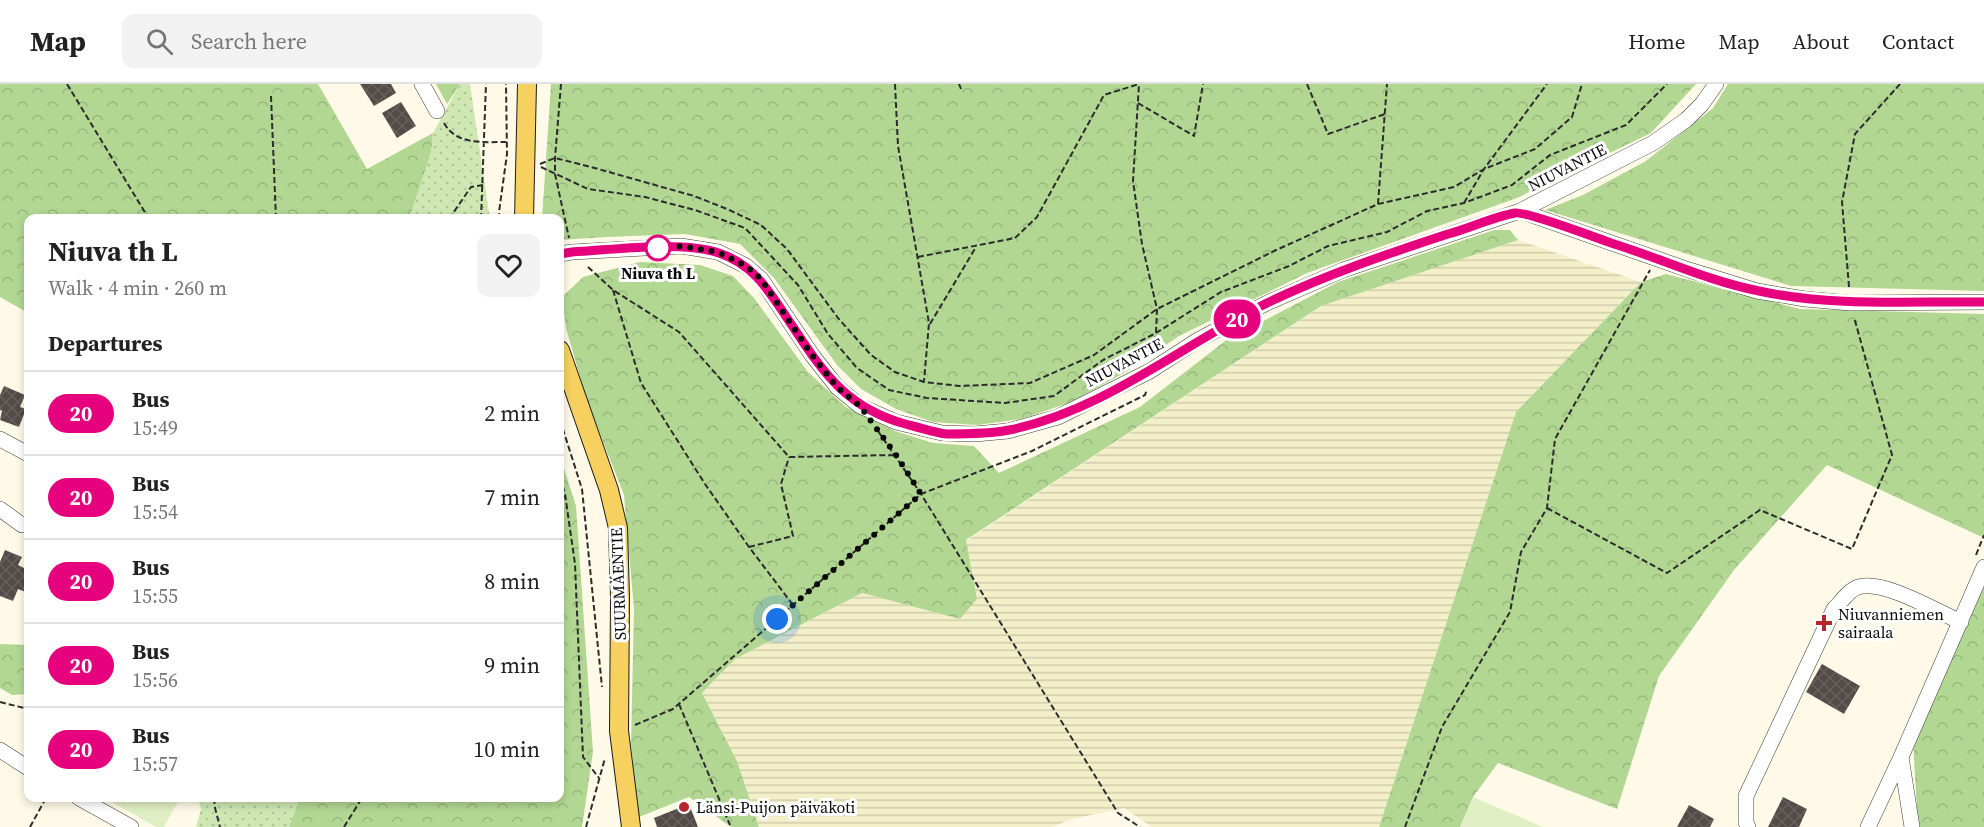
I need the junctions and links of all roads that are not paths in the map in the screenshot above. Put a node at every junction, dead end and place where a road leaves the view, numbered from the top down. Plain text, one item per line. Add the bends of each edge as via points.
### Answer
1 (422, 84) edge
2 (527, 84) edge
3 (1716, 84) edge
4 (437, 111) road end
5 (1520, 212) junction
6 (524, 214) edge
7 (566, 253) edge
8 (1984, 302) edge
9 (564, 361) edge
10 (0, 439) edge
11 (24, 452) edge
12 (0, 509) edge
13 (24, 524) edge
14 (1984, 567) edge
15 (1961, 622) junction
16 (0, 750) edge
17 (1901, 757) junction
18 (24, 765) edge
19 (86, 802) edge
20 (131, 827) edge
21 (631, 827) edge
22 (1748, 827) edge
23 (1868, 827) edge
24 (1912, 827) edge

1 - 4 street
2 - 6 main road
3 - 5 street, NIUVANTIE via 1686,120 1653,144
5 - 7 street, NIUVANTIE via 1343,270 1267,303 1150,371 1058,417 1008,431 975,434 942,434 896,422 860,406 837,387 812,355 761,279 746,266 718,252 681,246
5 - 8 street via 1757,291 1850,303
9 - 21 main road, SUURMÄENTIE via 609,490 618,528 619,731
10 - 11 street
12 - 13 street
14 - 15 street
15 - 17 street
15 - 22 street via 1890,589 1873,584 1855,587 1834,609 1746,796
16 - 18 street
17 - 23 street
17 - 24 street
19 - 20 street

